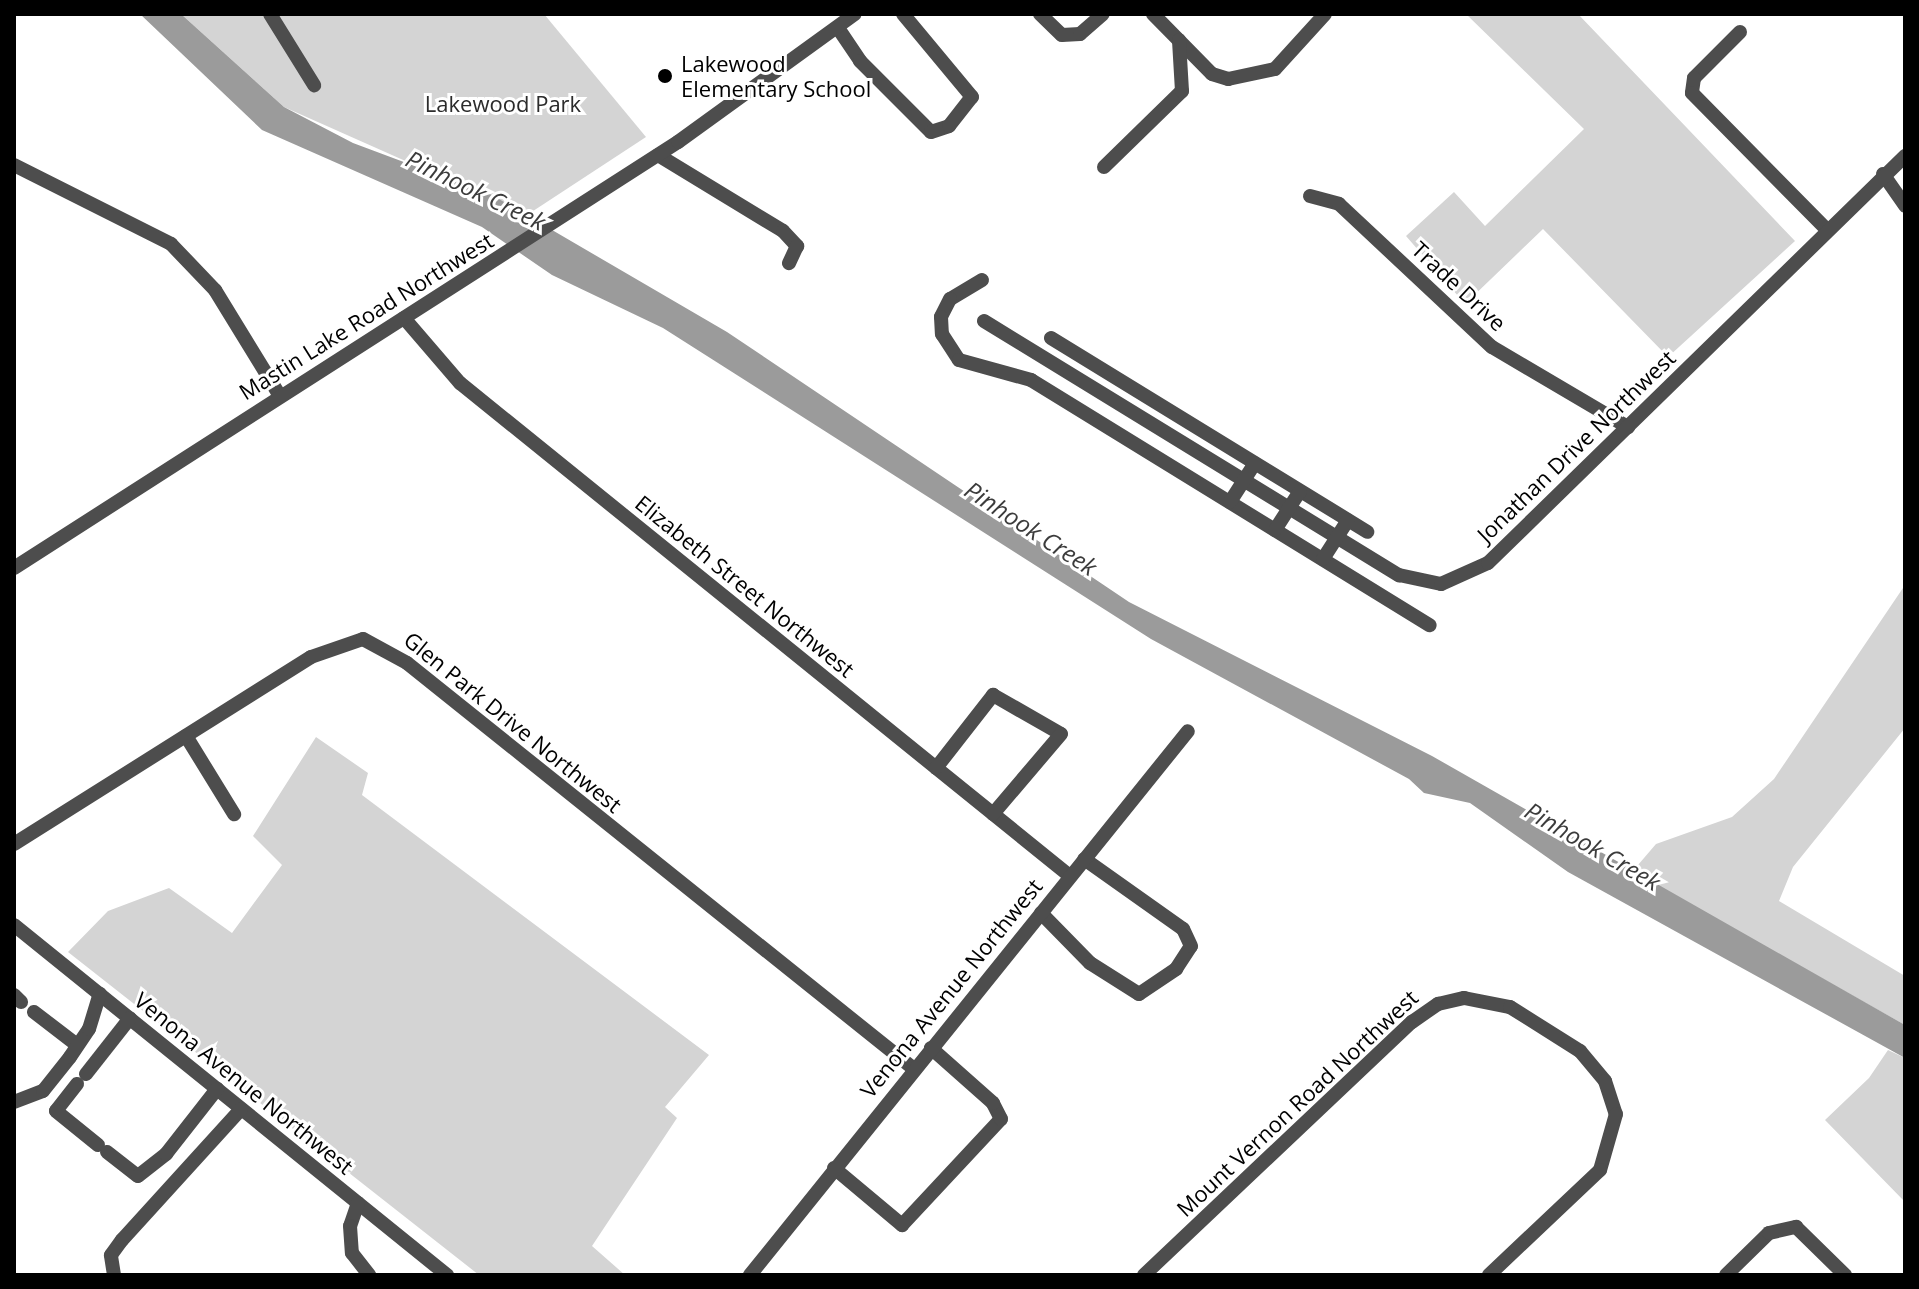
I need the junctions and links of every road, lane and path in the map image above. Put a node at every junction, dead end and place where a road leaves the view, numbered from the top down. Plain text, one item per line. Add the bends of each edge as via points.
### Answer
1 (270, 14) edge
2 (855, 14) edge
3 (903, 14) edge
4 (1040, 14) edge
5 (1103, 14) edge
6 (1153, 14) edge
7 (1325, 14) edge
8 (838, 28) junction
9 (1740, 32) dead end
10 (1179, 40) junction
11 (314, 85) dead end
12 (658, 155) junction
13 (1905, 156) edge
14 (14, 165) edge
15 (1104, 167) dead end
16 (1883, 174) junction
17 (1310, 196) dead end
18 (1905, 206) edge
19 (1827, 230) junction
20 (789, 263) dead end
21 (982, 280) dead end
22 (404, 318) junction
23 (984, 321) dead end
24 (1051, 338) dead end
25 (1068, 348) junction
26 (1057, 366) junction
27 (1115, 378) junction
28 (1044, 387) junction
29 (1105, 395) junction
30 (280, 396) junction
31 (1163, 407) junction
32 (1091, 417) junction
33 (1152, 424) junction
34 (1628, 427) junction
35 (1206, 434) junction
36 (1138, 446) junction
37 (1196, 451) junction
38 (1255, 463) junction
39 (1182, 473) junction
40 (1244, 480) junction
41 (1300, 491) junction
42 (1230, 502) junction
43 (1289, 508) junction
44 (1348, 520) junction
45 (1275, 530) junction
46 (1367, 532) dead end
47 (1337, 537) junction
48 (1323, 559) junction
49 (14, 568) edge
50 (1430, 625) dead end
51 (1188, 731) dead end
52 (186, 736) junction
53 (936, 768) junction
54 (234, 814) dead end
55 (993, 814) junction
56 (14, 844) edge
57 (1084, 859) junction
58 (1070, 876) junction
59 (1041, 913) junction
60 (16, 932) edge
61 (100, 994) junction
62 (34, 1012) dead end
63 (130, 1018) junction
64 (77, 1045) junction
65 (931, 1048) junction
66 (914, 1069) junction
67 (217, 1089) junction
68 (14, 1102) edge
69 (241, 1109) junction
70 (834, 1168) junction
71 (358, 1203) junction
72 (114, 1275) edge
73 (369, 1275) edge
74 (447, 1275) edge
75 (750, 1275) edge
76 (1144, 1275) edge
77 (1489, 1275) edge
78 (1726, 1275) edge
79 (1845, 1275) edge

1 - 11 street
2 - 8 street, Mastin Lake Road Northwest
3 - 8 street via 972,97 949,126 931,132 860,61
4 - 5 street via 1062,35 1080,34
6 - 10 street
7 - 10 street via 1275,69 1247,79 1212,74
8 - 12 street, Mastin Lake Road Northwest
9 - 19 street via 1694,78 1692,93
10 - 15 street via 1182,91
12 - 20 street via 783,231 797,246
12 - 22 street, Mastin Lake Road Northwest
13 - 16 street, Jonathan Drive Northwest
14 - 30 street via 171,244 215,290
16 - 18 street
16 - 19 street, Jonathan Drive Northwest
17 - 34 street, Trade Drive via 1339,204 1492,347
19 - 34 street, Jonathan Drive Northwest
21 - 28 street via 950,299 941,317 950,351 959,360 1012,371
22 - 30 street, Mastin Lake Road Northwest
22 - 53 street, Elizabeth Street Northwest via 460,383
23 - 26 street, Jonathan Drive Northwest
24 - 25 street
25 - 26 street
25 - 27 street
26 - 28 street
26 - 29 street, Jonathan Drive Northwest
27 - 29 street
27 - 31 street
28 - 32 street
29 - 32 street
29 - 33 street, Jonathan Drive Northwest
30 - 49 street, Mastin Lake Road Northwest
31 - 33 street
31 - 35 street
32 - 36 street
33 - 36 street
33 - 37 street, Jonathan Drive Northwest
34 - 47 street, Jonathan Drive Northwest via 1488,563 1459,578 1420,583
35 - 37 street
35 - 38 street
36 - 39 street
37 - 39 street
37 - 40 street, Jonathan Drive Northwest
38 - 40 street
38 - 41 street
39 - 42 street
40 - 42 street
40 - 43 street, Jonathan Drive Northwest
41 - 43 street
41 - 44 street
42 - 45 street
43 - 45 street
43 - 47 street, Jonathan Drive Northwest
44 - 46 street
44 - 47 street
45 - 48 street
47 - 48 street
48 - 50 street
51 - 57 street, Venona Avenue Northwest
52 - 54 street
52 - 56 street, Glen Park Drive Northwest
52 - 66 street, Glen Park Drive Northwest via 341,642 363,639 383,647
53 - 55 street, Elizabeth Street Northwest
53 - 55 street via 993,695 1061,734
55 - 58 street, Elizabeth Street Northwest
57 - 58 street, Venona Avenue Northwest
57 - 59 street via 1183,929 1191,946 1176,969 1139,994 1090,963
58 - 59 street, Venona Avenue Northwest
59 - 65 street, Venona Avenue Northwest
60 - 61 street, Venona Avenue Northwest
61 - 63 street, Venona Avenue Northwest
61 - 64 street
62 - 64 street
63 - 67 street, Venona Avenue Northwest
63 - 67 street via 56,1111 138,1176 174,1146
64 - 68 street via 43,1091
65 - 66 street, Venona Avenue Northwest
65 - 70 street via 1001,1119 902,1225
66 - 70 street, Venona Avenue Northwest
67 - 69 street, Venona Avenue Northwest
69 - 71 street, Venona Avenue Northwest
69 - 72 street via 111,1255
70 - 75 street, Venona Avenue Northwest
71 - 73 street via 350,1226 352,1253
71 - 74 street, Venona Avenue Northwest
76 - 77 street, Mount Vernon Road Northwest via 1412,1022 1438,1004 1464,998 1510,1007 1580,1051 1605,1081 1616,1114 1600,1170
78 - 79 street via 1769,1233 1796,1227

